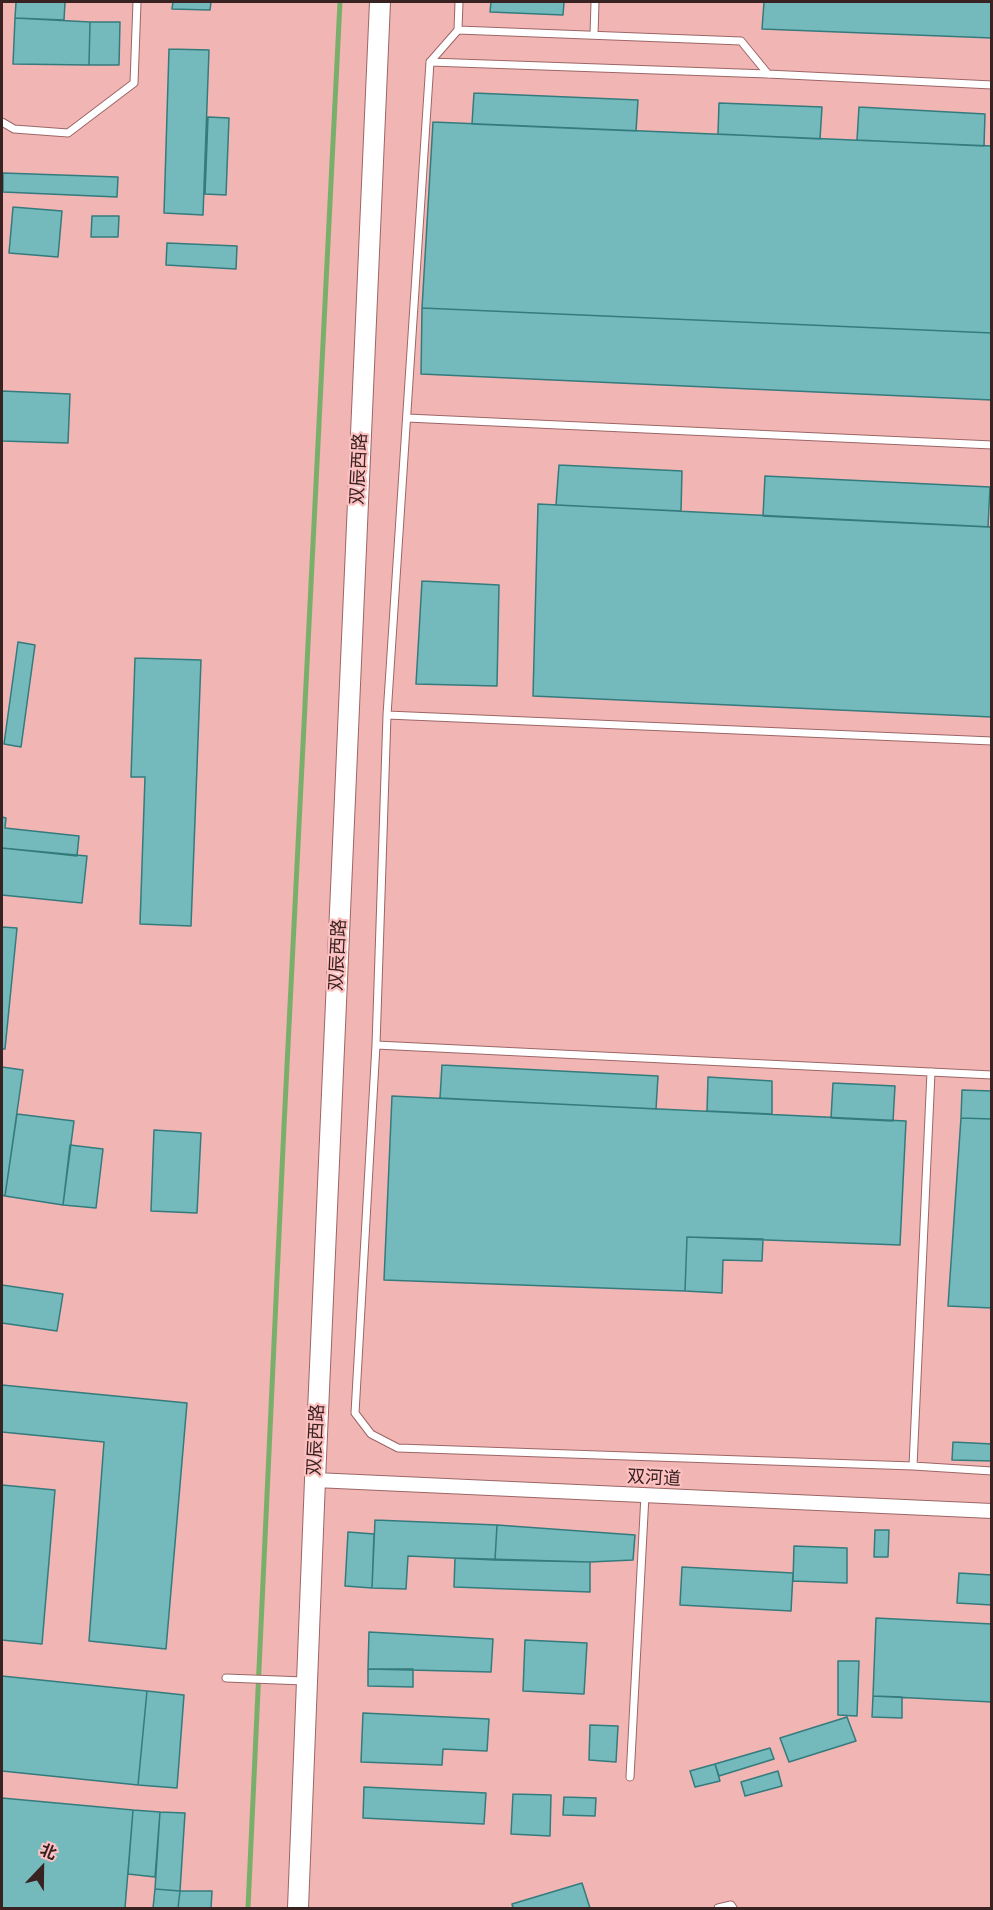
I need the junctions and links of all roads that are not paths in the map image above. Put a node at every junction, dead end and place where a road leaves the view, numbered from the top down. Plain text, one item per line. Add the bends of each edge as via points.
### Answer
1 (137, 2) edge
2 (380, 2) edge
3 (459, 2) edge
4 (596, 2) edge
5 (458, 30) junction
6 (594, 35) junction
7 (430, 62) junction
8 (768, 74) junction
9 (992, 85) edge
10 (2, 122) edge
11 (406, 418) junction
12 (992, 445) edge
13 (387, 715) junction
14 (992, 741) edge
15 (376, 1045) junction
16 (931, 1072) junction
17 (992, 1075) edge
18 (913, 1466) junction
19 (992, 1471) edge
20 (315, 1480) junction
21 (645, 1496) junction
22 (992, 1511) edge
23 (226, 1678) dead end
24 (307, 1681) junction
25 (630, 1777) dead end
26 (298, 1908) edge
27 (718, 1908) edge
28 (733, 1908) edge

1 - 10 lane via 134,83 68,133 14,129
2 - 20 main road, 双辰西路
3 - 5 lane
4 - 6 lane
5 - 6 lane
5 - 7 lane
6 - 8 lane via 741,41
7 - 8 lane
7 - 11 lane
8 - 9 lane
11 - 12 lane
11 - 13 lane
13 - 14 lane
13 - 15 lane
15 - 16 lane
15 - 18 lane via 355,1413 371,1434 398,1448
16 - 17 lane
16 - 18 lane
18 - 19 lane
20 - 21 street, 双河道
20 - 24 main road, 双辰西路
21 - 22 street, 双河道
21 - 25 lane
23 - 24 lane
24 - 26 main road, 双辰西路
27 - 28 lane

